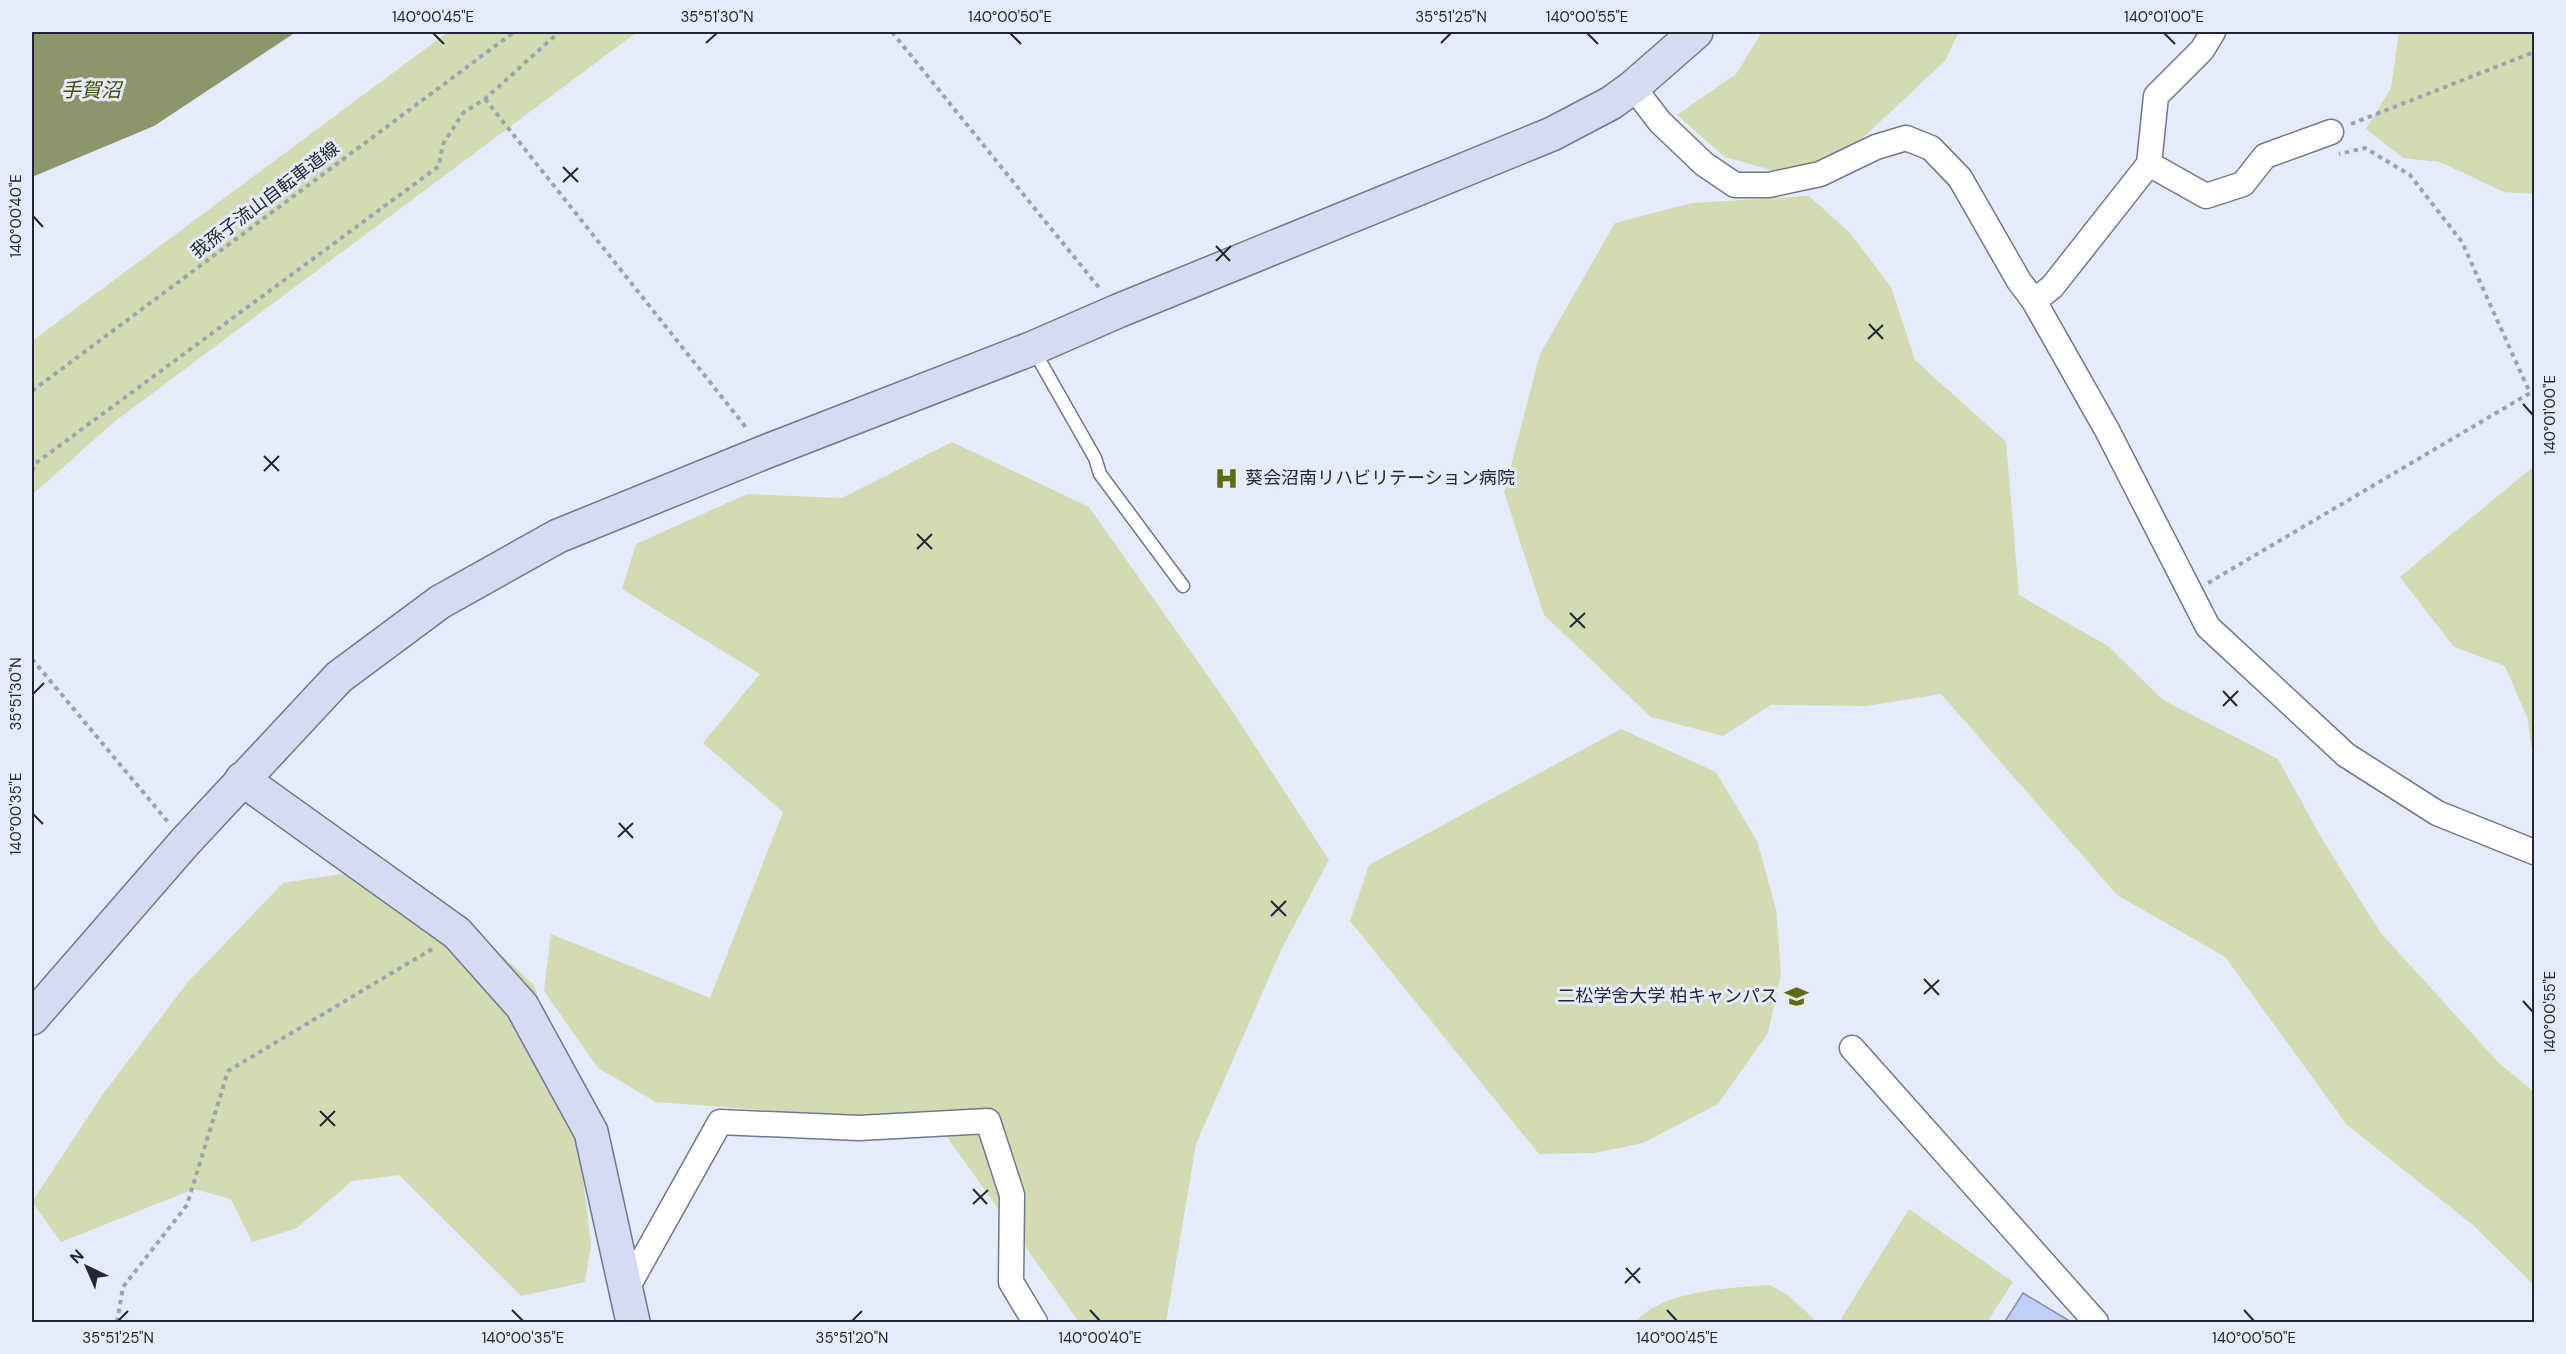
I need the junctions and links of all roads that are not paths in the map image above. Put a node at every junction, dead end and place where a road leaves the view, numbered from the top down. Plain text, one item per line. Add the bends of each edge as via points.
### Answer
1 (1696, 32) edge
2 (2212, 32) edge
3 (1633, 87) junction
4 (2331, 132) road end
5 (2149, 164) junction
6 (2034, 301) junction
7 (1033, 348) junction
8 (1183, 586) dead end
9 (242, 779) junction
10 (2535, 852) edge
11 (32, 1018) edge
12 (1852, 1048) dead end
13 (626, 1290) junction
14 (633, 1323) edge
15 (1035, 1323) edge
16 (2096, 1323) edge

1 - 3 street
2 - 5 street via 2202,50 2156,96
3 - 6 street via 1660,122 1704,164 1735,185 1768,185 1820,174 1876,147 1906,138 1930,148 1960,178
3 - 7 street via 1552,134
4 - 5 street via 2265,156 2243,184 2206,196
5 - 6 street via 2052,287
6 - 10 street via 2107,430 2208,627 2346,755 2437,813
7 - 8 lane via 1095,458 1100,474
7 - 9 street via 558,536 440,602 339,677
9 - 11 street
9 - 13 street via 458,933 522,1006 591,1132
12 - 16 street
13 - 14 street
13 - 15 street via 720,1122 859,1128 987,1121 1012,1195 1011,1282

